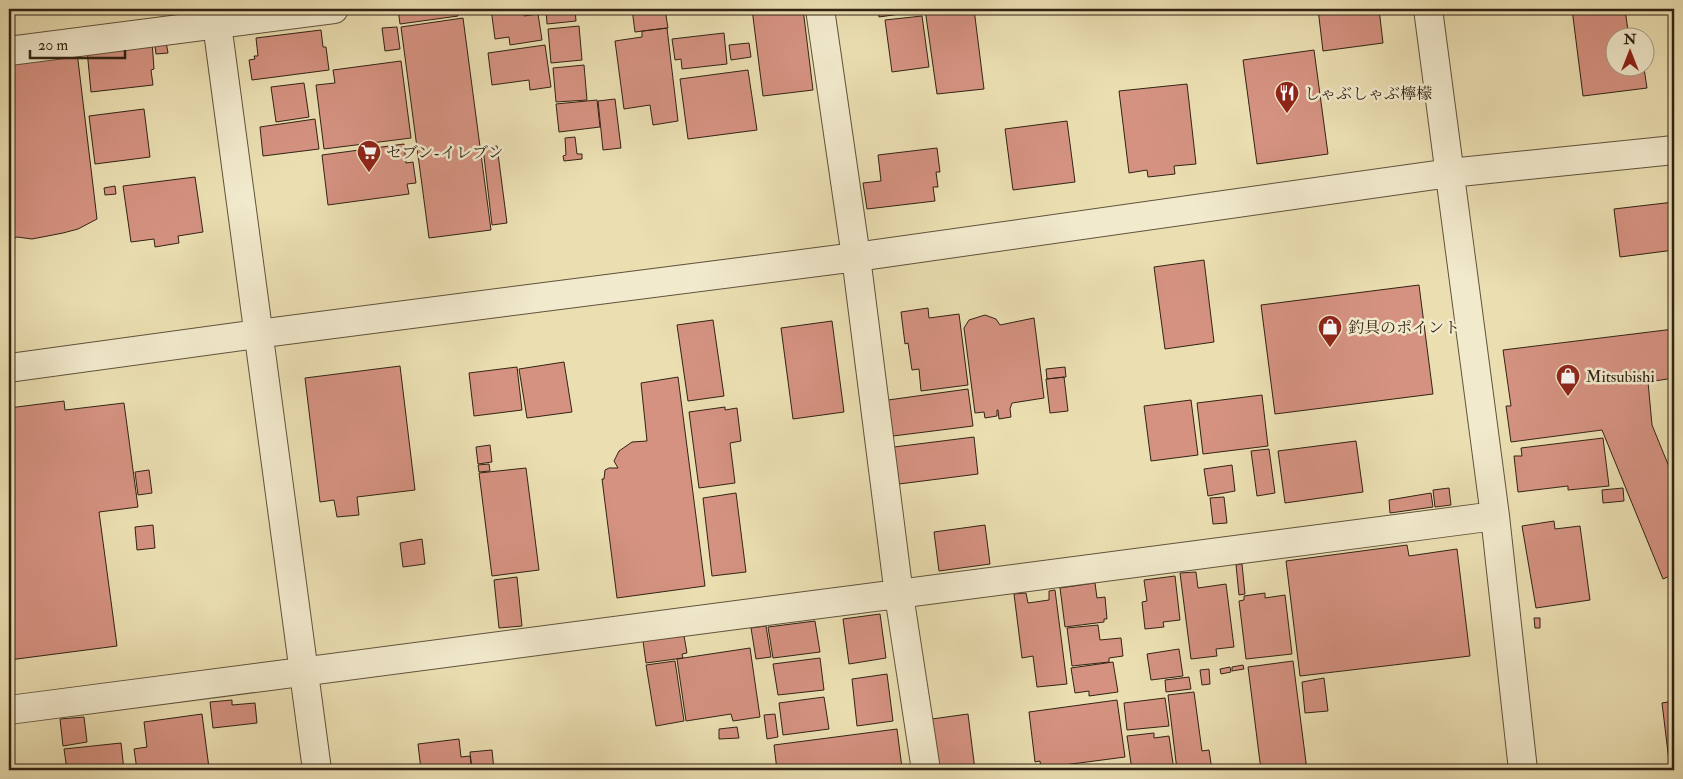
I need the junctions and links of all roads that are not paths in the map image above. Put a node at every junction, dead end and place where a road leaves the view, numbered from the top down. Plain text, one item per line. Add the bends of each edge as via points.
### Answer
1 (334, 9) edge
2 (820, 9) edge
3 (1428, 9) edge
4 (216, 17) edge
5 (9, 51) edge
6 (1674, 150) edge
7 (1450, 173) junction
8 (856, 257) junction
9 (257, 334) junction
10 (9, 368) edge
11 (1495, 516) junction
12 (899, 595) junction
13 (304, 673) junction
14 (9, 710) edge
15 (317, 770) edge
16 (926, 770) edge
17 (1523, 770) edge

1 - 4 street
2 - 8 street
3 - 7 street
4 - 5 street
4 - 9 street
6 - 7 street
7 - 8 street
7 - 11 street
8 - 9 street
8 - 12 street
9 - 10 street
9 - 13 street
11 - 12 street
11 - 17 street
12 - 13 street
12 - 16 street
13 - 14 street
13 - 15 street

